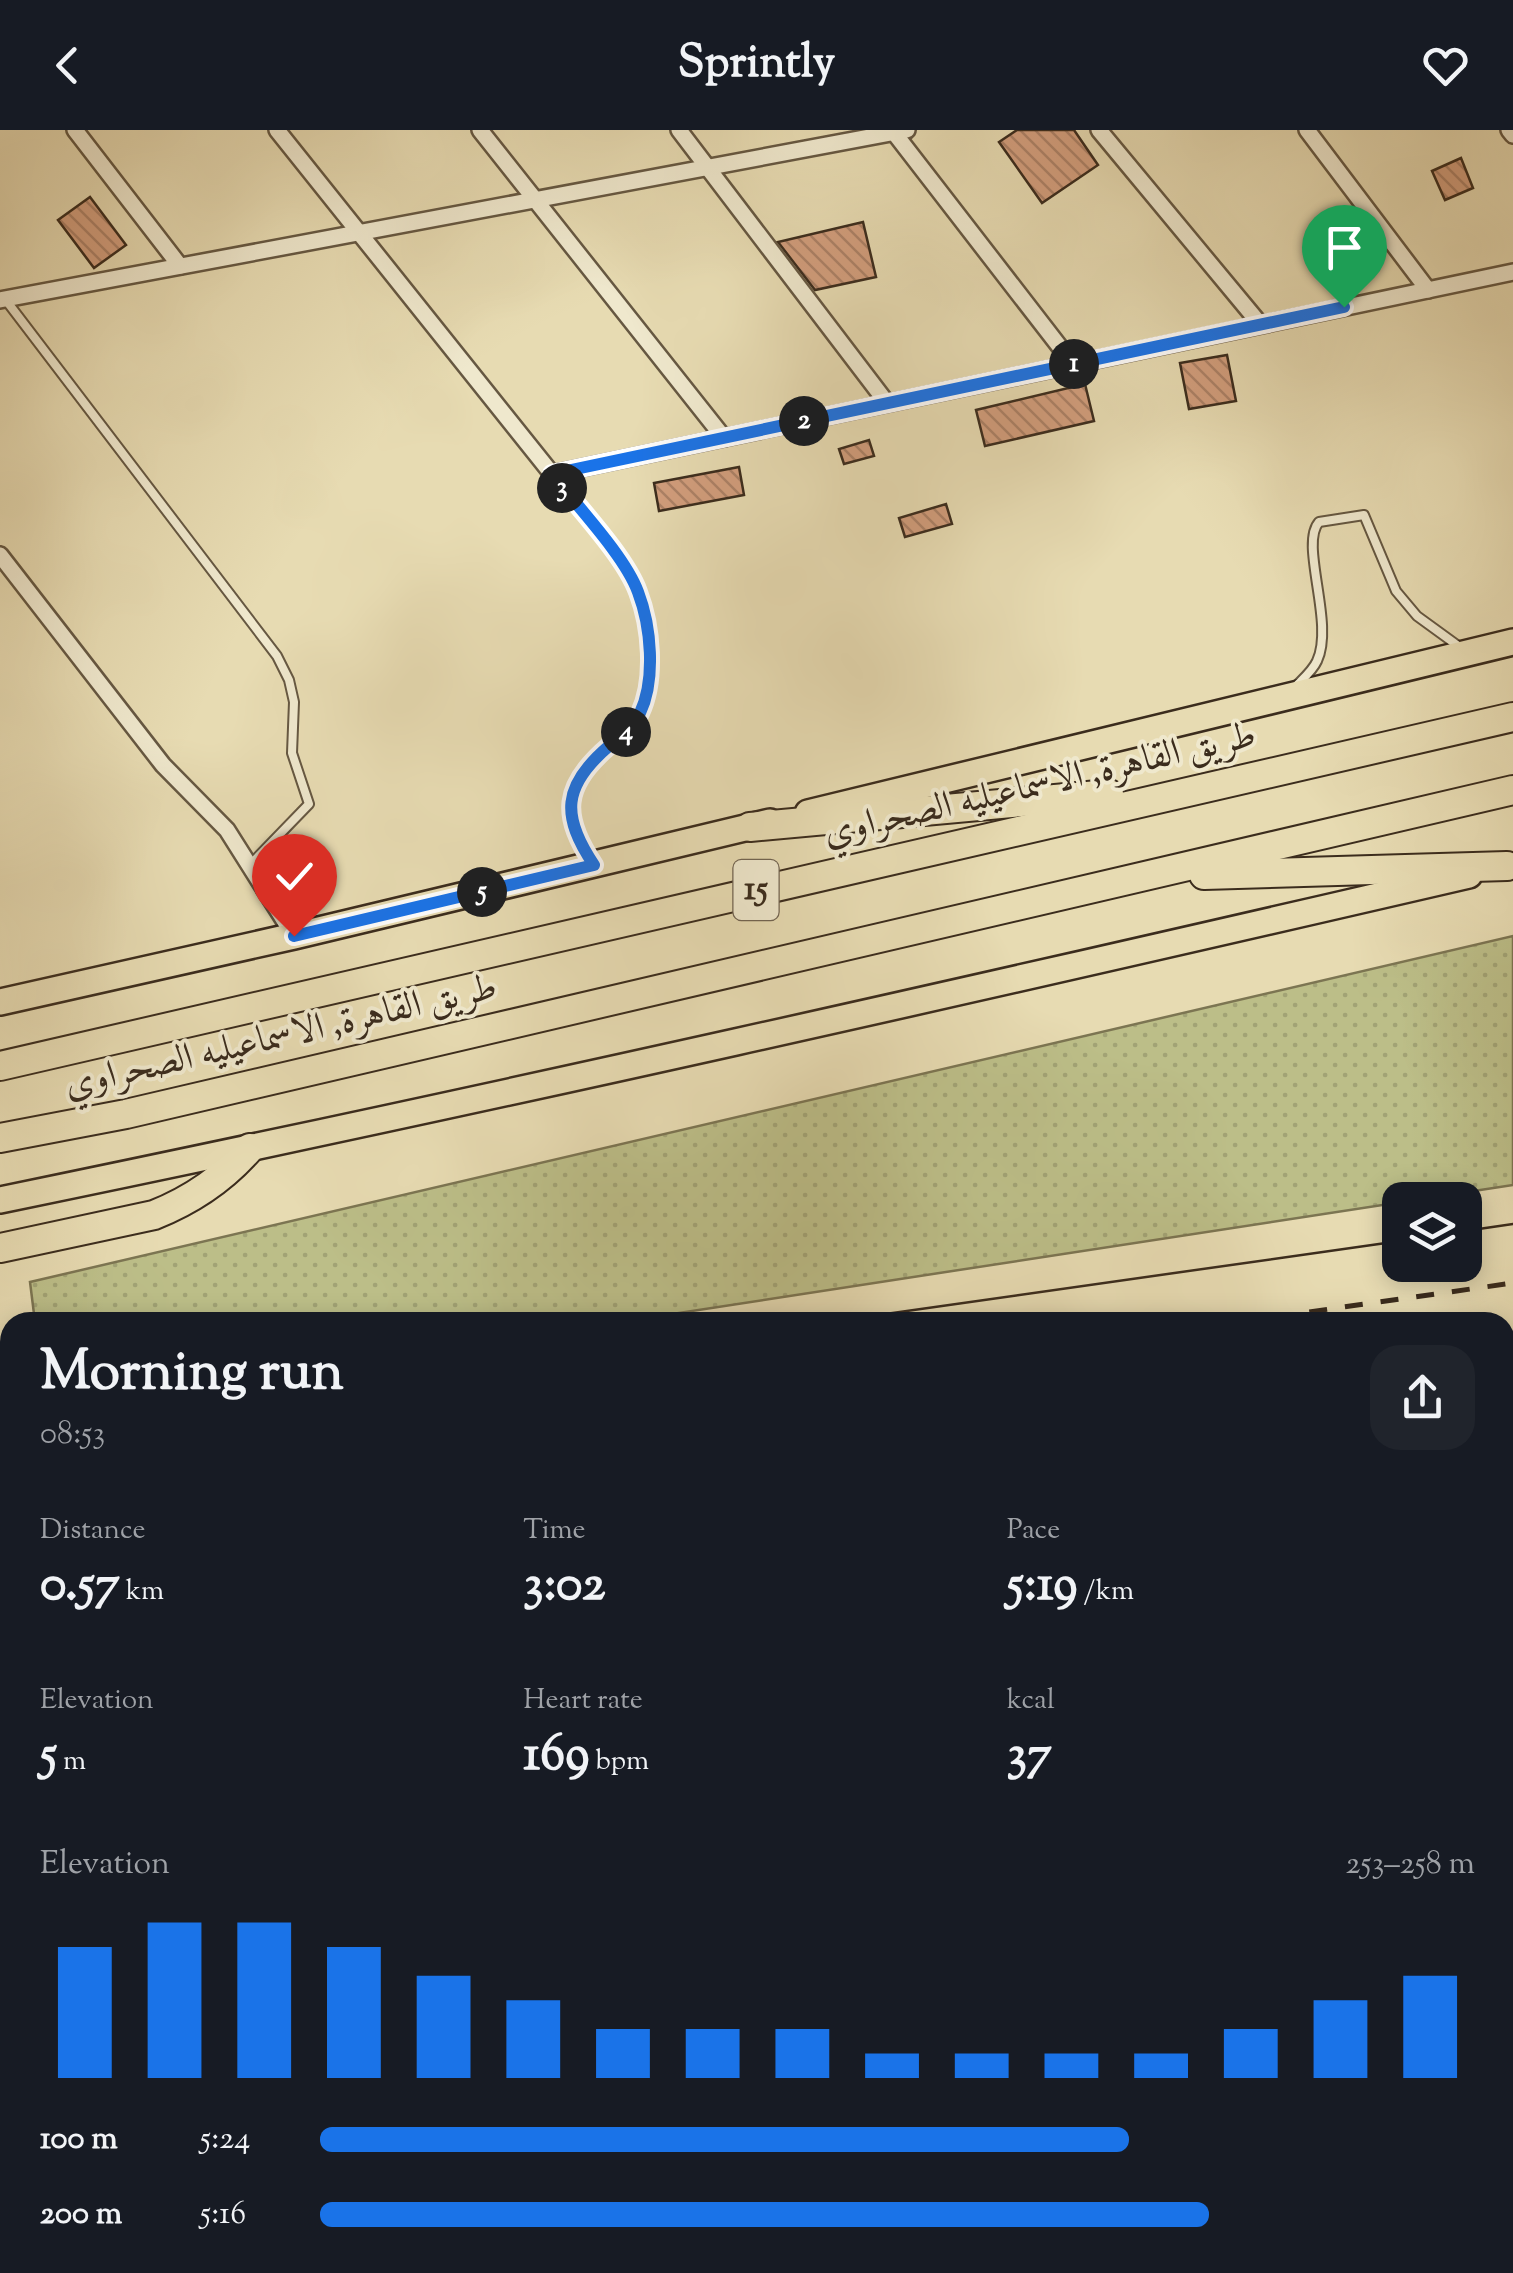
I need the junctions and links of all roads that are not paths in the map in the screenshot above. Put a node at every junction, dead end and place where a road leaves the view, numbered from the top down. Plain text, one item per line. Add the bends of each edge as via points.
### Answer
1 (75, 130) edge
2 (276, 130) edge
3 (480, 130) edge
4 (679, 130) edge
5 (1099, 130) edge
6 (1307, 130) edge
7 (897, 131) edge
8 (706, 166) junction
9 (536, 199) junction
10 (358, 233) junction
11 (180, 266) junction
12 (1513, 272) edge
13 (1428, 290) junction
14 (2, 297) edge
15 (1260, 324) junction
16 (1073, 364) junction
17 (887, 403) junction
18 (724, 438) junction
19 (552, 474) junction
20 (0, 555) edge
21 (1513, 642) edge
22 (1470, 652) junction
23 (1279, 698) junction
24 (1513, 716) edge
25 (1214, 784) junction
26 (1513, 790) edge
27 (750, 827) junction
28 (250, 865) junction
29 (594, 865) junction
30 (1510, 865) edge
31 (1142, 877) junction
32 (294, 936) junction
33 (0, 1002) edge
34 (0, 1066) edge
35 (0, 1138) edge
36 (250, 1148) junction
37 (0, 1200) edge
38 (0, 1248) edge

1 - 11 street
2 - 10 street
3 - 9 street
4 - 8 street
5 - 15 street
6 - 13 street
7 - 8 street
7 - 16 street
8 - 9 street
8 - 17 street
9 - 10 street
9 - 18 street
10 - 11 street
10 - 19 street
11 - 14 street
12 - 13 street
13 - 15 street
14 - 28 lane via 289,680 292,753 310,804
15 - 16 street
16 - 17 street
17 - 18 street
18 - 19 street
19 - 29 lane via 638,590 648,641 640,716 586,767 573,798 577,839
20 - 28 street via 162,765 226,830
21 - 22 main road
22 - 23 main road
22 - 23 lane via 1416,616 1396,590 1364,515 1319,522 1310,538 1322,616 1318,660
23 - 27 main road
24 - 25 highway, طريق القاهرة, الاسماعيليه الصحراوي / 15
25 - 27 highway
25 - 34 highway, طريق القاهرة, الاسماعيليه الصحراوي / 15
26 - 31 highway, طريق القاهرة, الاسماعيليه الصحراوي / 15
27 - 29 main road
28 - 32 street
29 - 32 main road
30 - 31 highway
30 - 36 main road
31 - 35 highway, طريق القاهرة, الاسماعيليه الصحراوي / 15
32 - 33 main road
36 - 37 main road
36 - 38 highway via 210,1186 164,1211

